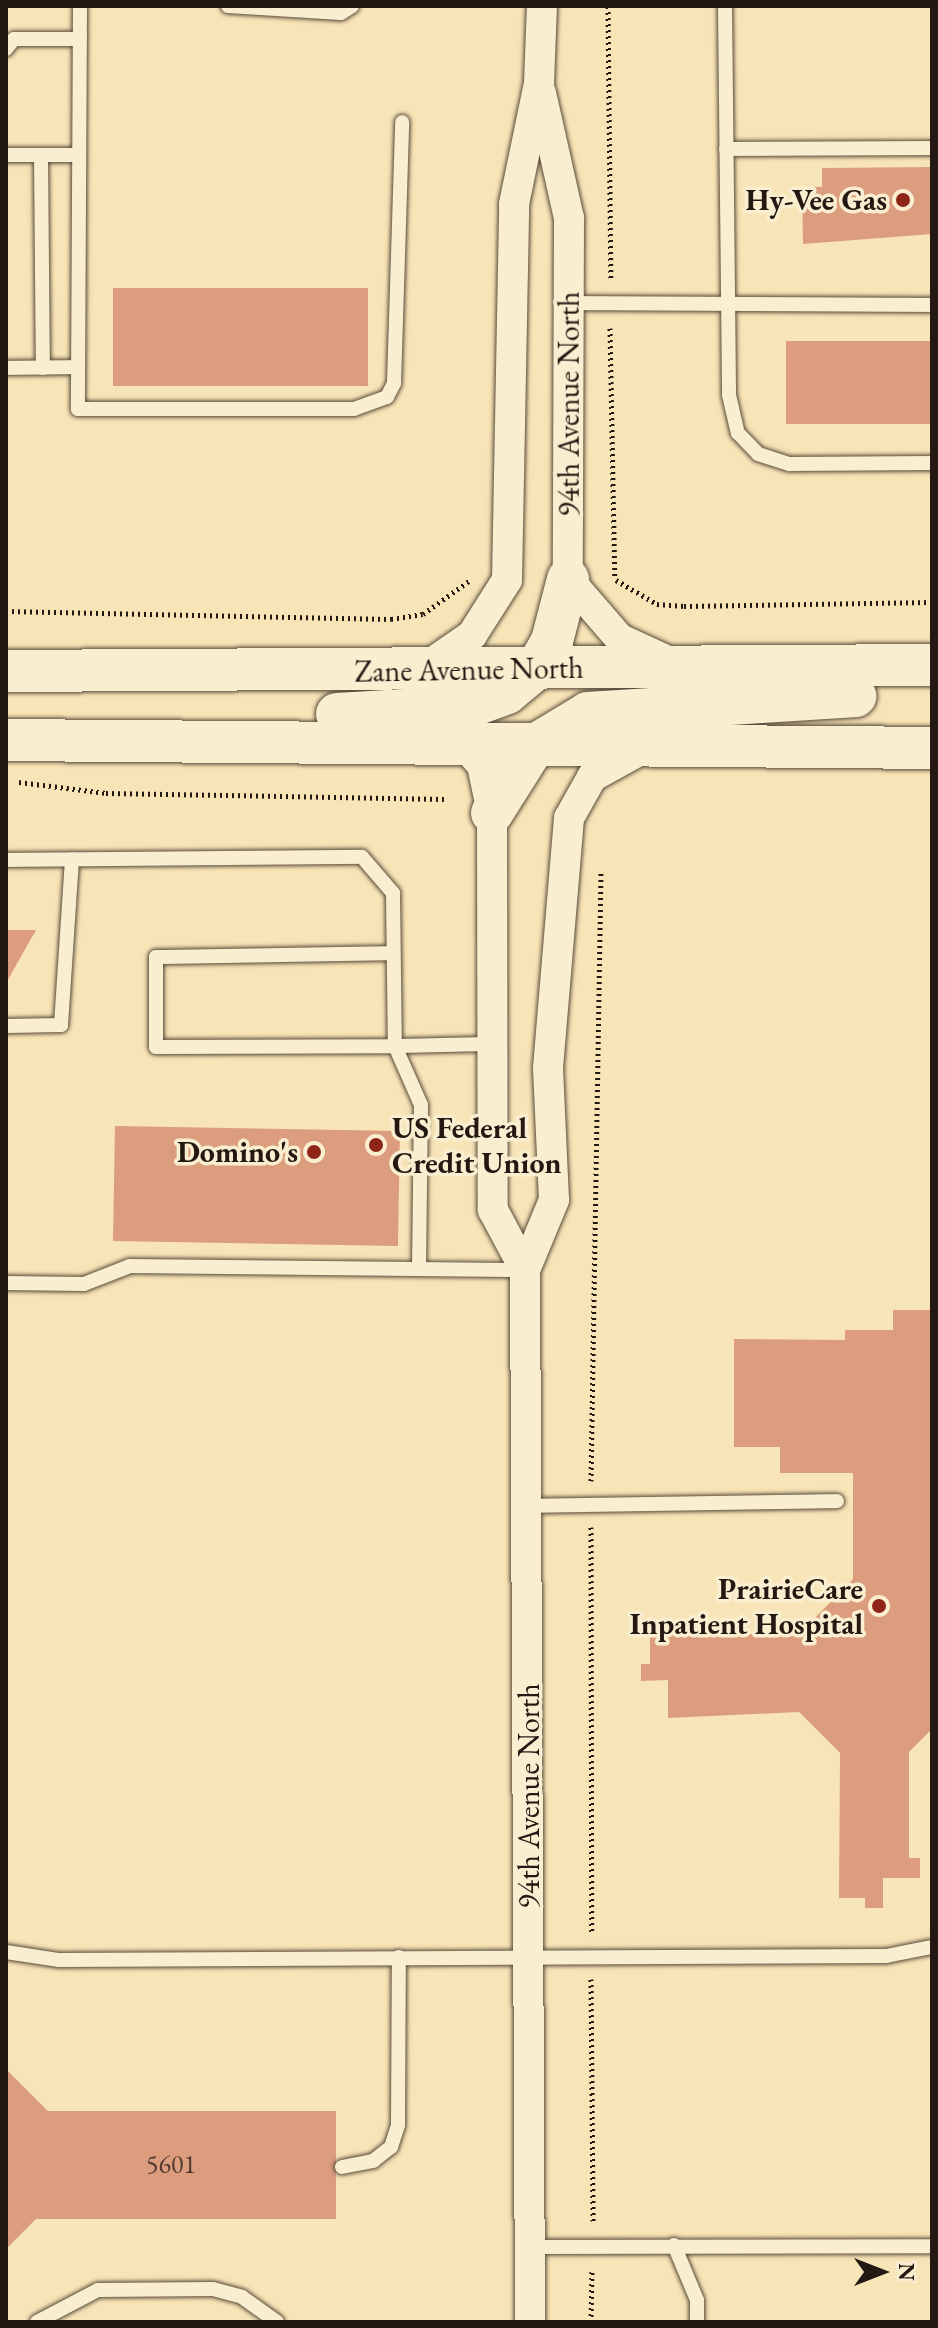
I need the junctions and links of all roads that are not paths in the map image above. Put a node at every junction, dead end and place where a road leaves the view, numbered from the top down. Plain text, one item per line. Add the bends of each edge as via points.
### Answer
1 (80, 6) edge
2 (228, 6) edge
3 (352, 6) edge
4 (542, 6) edge
5 (725, 6) edge
6 (80, 39) junction
7 (6, 49) edge
8 (539, 83) junction
9 (402, 122) dead end
10 (932, 148) edge
11 (726, 149) junction
12 (6, 155) edge
13 (41, 155) junction
14 (79, 155) junction
15 (569, 303) junction
16 (731, 305) junction
17 (932, 305) edge
18 (78, 367) junction
19 (6, 368) edge
20 (43, 368) junction
21 (932, 463) edge
22 (587, 579) junction
23 (932, 665) edge
24 (682, 668) junction
25 (536, 669) junction
26 (421, 670) junction
27 (6, 671) edge
28 (932, 694) edge
29 (6, 740) edge
30 (94, 741) junction
31 (463, 744) junction
32 (535, 745) junction
33 (649, 746) junction
34 (932, 748) edge
35 (492, 813) junction
36 (72, 859) junction
37 (6, 860) edge
38 (393, 953) junction
39 (6, 1026) edge
40 (491, 1044) junction
41 (395, 1046) junction
42 (419, 1266) junction
43 (525, 1270) junction
44 (6, 1283) edge
45 (837, 1501) dead end
46 (527, 1506) junction
47 (932, 1947) edge
48 (6, 1952) edge
49 (530, 1956) junction
50 (399, 1957) junction
51 (342, 2167) dead end
52 (674, 2245) junction
53 (932, 2246) edge
54 (530, 2247) junction
55 (37, 2322) edge
56 (277, 2322) edge
57 (530, 2322) edge
58 (697, 2322) edge

1 - 6 lane
2 - 3 lane via 341,13
4 - 8 street, 94th Avenue North
5 - 11 lane
6 - 7 lane via 14,39
6 - 14 lane
8 - 15 street, 94th Avenue North via 569,218
8 - 26 street, 94th Avenue North via 514,204 507,580 472,635
9 - 18 lane via 394,383 376,405 78,409
10 - 11 lane
11 - 16 lane
12 - 13 lane
13 - 14 lane
13 - 20 lane
14 - 18 lane
15 - 16 lane
15 - 22 street, 94th Avenue North
16 - 17 lane
16 - 21 lane via 729,395 738,433 758,454 789,464
18 - 20 lane
19 - 20 lane
22 - 24 street via 620,639
22 - 25 main road
23 - 24 main road, Zane Avenue North
24 - 25 main road, Zane Avenue North
25 - 26 main road, Zane Avenue North
25 - 30 main road via 507,693 472,706 393,714 243,713
26 - 27 main road, Zane Avenue North
28 - 32 main road via 644,704 588,713
29 - 30 main road
30 - 31 main road
31 - 32 main road
31 - 35 street via 482,765
32 - 33 main road
32 - 35 main road
33 - 34 main road
33 - 43 street via 592,777 569,818 548,1068 554,1200
35 - 40 street
36 - 37 lane
36 - 38 lane via 362,857 393,893
36 - 39 lane via 61,1025
38 - 41 lane
38 - 41 lane via 156,957 156,1047
40 - 41 lane
40 - 43 street via 493,1210
41 - 42 lane via 421,1105
42 - 43 lane
42 - 44 lane via 130,1266 84,1284
43 - 46 street, 94th Avenue North
45 - 46 lane
46 - 49 street, 94th Avenue North
47 - 49 lane via 886,1956
48 - 50 lane via 59,1960
49 - 50 lane
49 - 54 street, 94th Avenue North
50 - 51 lane via 398,2125 391,2147 373,2161
52 - 53 lane
52 - 54 lane
52 - 58 lane via 697,2300
54 - 57 street, 94th Avenue North
55 - 56 lane via 98,2290 213,2289 242,2297

